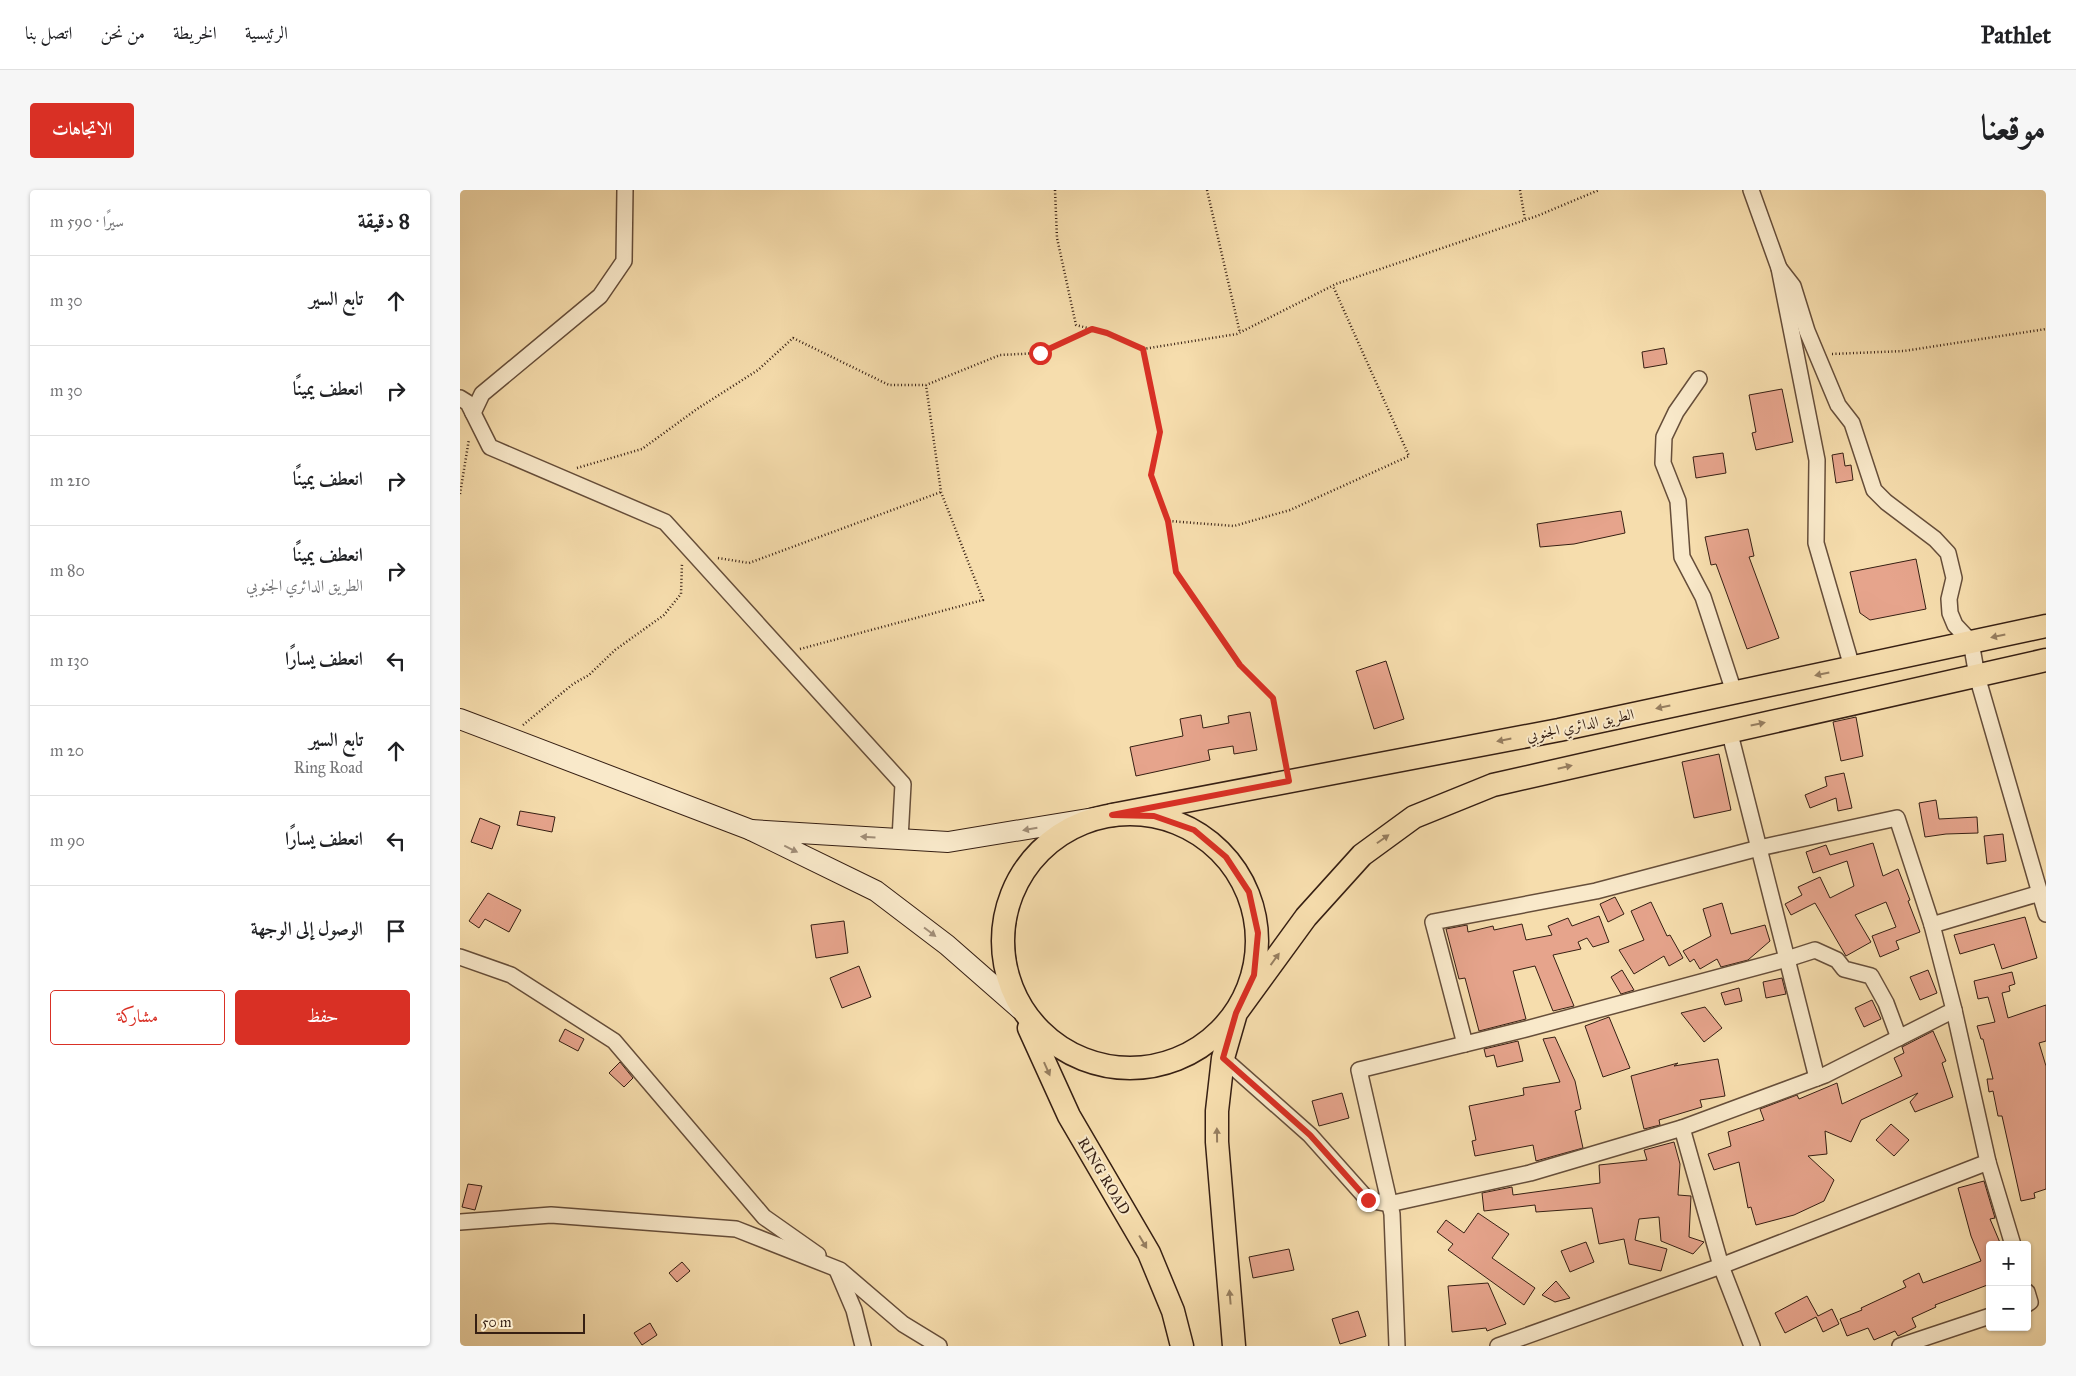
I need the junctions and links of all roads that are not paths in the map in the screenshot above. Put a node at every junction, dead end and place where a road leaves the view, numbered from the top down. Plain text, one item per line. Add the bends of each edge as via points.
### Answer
1 (625, 190) edge
2 (1752, 190) edge
3 (1779, 268) junction
4 (1699, 379) dead end
5 (460, 398) edge
6 (473, 413) junction
7 (2046, 626) edge
8 (1970, 642) junction
9 (2046, 660) edge
10 (1852, 667) junction
11 (1977, 676) junction
12 (1734, 692) junction
13 (460, 719) edge
14 (1729, 730) junction
15 (1112, 815) junction
16 (751, 830) junction
17 (900, 839) junction
18 (1759, 848) junction
19 (2040, 893) junction
20 (2046, 914) edge
21 (1932, 925) junction
22 (460, 957) edge
23 (1787, 959) junction
24 (1020, 1009) junction
25 (1954, 1010) junction
26 (1236, 1013) junction
27 (1899, 1038) junction
28 (1465, 1044) junction
29 (1223, 1058) junction
30 (1817, 1078) junction
31 (1682, 1128) junction
32 (1988, 1162) junction
33 (1389, 1204) junction
34 (460, 1222) edge
35 (2012, 1241) edge
36 (1721, 1266) junction
37 (838, 1269) junction
38 (1986, 1317) edge
39 (863, 1346) edge
40 (939, 1346) edge
41 (1182, 1346) edge
42 (1234, 1346) edge
43 (1397, 1346) edge
44 (1498, 1346) edge
45 (1752, 1346) edge
46 (1900, 1346) edge

1 - 6 street via 624,261 600,296 482,394
2 - 3 street
3 - 8 street via 1793,286 1807,331 1838,405 1852,423 1874,490 1948,553 1954,578 1949,599 1950,613 1955,625
3 - 10 street via 1817,460 1816,543
4 - 12 street via 1676,412 1664,438 1663,463 1678,501 1682,557 1703,597
5 - 6 street via 468,403
6 - 17 street via 490,447 664,522 903,784
7 -> 8 main road, الطريق الدائري الجنوبي
8 - 10 main road, الطريق الدائري الجنوبي
8 - 11 street
9 - 11 main road
10 -> 12 main road, الطريق الدائري الجنوبي
14 -> 11 main road
11 - 19 street
12 -> 15 main road, الطريق الدائري الجنوبي via 1559,730
13 - 16 street
14 - 18 street
26 -> 14 main road via 1306,917 1362,855 1414,817 1494,785
15 -> 17 street via 948,842
15 - 24 main road, RING ROAD via 1072,827 1037,852 1013,887 1001,928 1004,970
15 - 26 main road via 1154,816 1194,830 1226,857 1249,892 1258,933 1254,975
17 -> 16 street
16 -> 24 street via 876,891 946,945
18 - 21 street via 1897,818
18 - 23 street
18 - 28 street via 1596,891 1433,922
19 - 20 street
19 - 21 street
21 - 25 street
22 - 37 street via 511,975 614,1042 764,1217
23 - 27 street via 1815,950 1837,960 1844,969 1871,976 1886,1003
23 - 28 street
23 - 30 street
24 - 26 main road via 1048,1041 1085,1062 1127,1069 1169,1063 1207,1044
24 -> 41 main road, RING ROAD via 1068,1116 1149,1252 1173,1311
25 - 27 street
25 - 32 street
26 - 29 main road
27 - 30 street
28 - 33 street via 1359,1070
29 - 33 street via 1310,1135 1368,1200
42 -> 29 main road via 1217,1142
30 - 31 street
31 - 33 street via 1530,1173
31 - 36 street
32 - 35 street
32 - 36 street
33 - 43 street
34 - 37 street via 551,1215 736,1228
36 - 44 street
36 - 45 street
37 - 39 street via 854,1310
37 - 40 street via 904,1324
38 - 46 street

